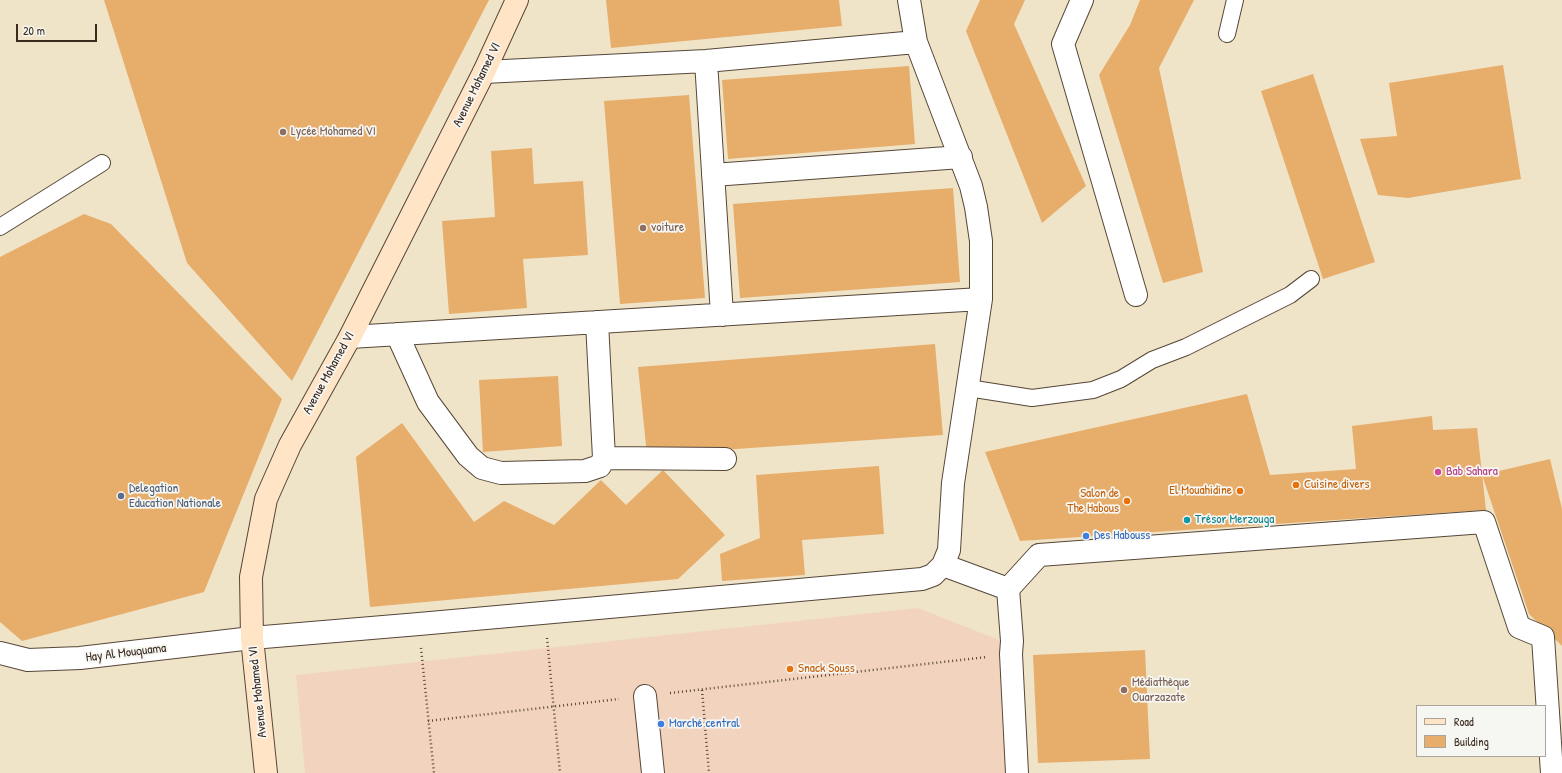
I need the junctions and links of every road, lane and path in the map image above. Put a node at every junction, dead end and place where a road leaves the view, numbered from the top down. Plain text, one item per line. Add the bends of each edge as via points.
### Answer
1 (517, 0) edge
2 (909, 0) edge
3 (1082, 0) edge
4 (1235, 0) edge
5 (1227, 34) dead end
6 (916, 42) junction
7 (706, 61) junction
8 (484, 72) junction
9 (962, 157) junction
10 (102, 163) dead end
11 (713, 175) junction
12 (0, 227) edge
13 (1311, 278) dead end
14 (1136, 294) dead end
15 (981, 299) junction
16 (722, 315) junction
17 (597, 322) junction
18 (397, 334) junction
19 (350, 337) junction
20 (968, 388) junction
21 (604, 458) junction
22 (725, 459) dead end
23 (943, 565) junction
24 (1008, 589) junction
25 (545, 612) junction
26 (419, 624) junction
27 (252, 638) junction
28 (0, 653) edge
29 (1011, 654) junction
30 (702, 690) junction
31 (645, 696) junction
32 (554, 706) junction
33 (428, 721) junction
34 (266, 773) edge
35 (434, 773) edge
36 (560, 773) edge
37 (653, 773) edge
38 (709, 773) edge
39 (1017, 773) edge
40 (1552, 773) edge

1 - 8 main road, Avenue Mohamed VI
2 - 6 street
3 - 14 street via 1063,44
4 - 5 lane
6 - 7 street
6 - 9 street
7 - 8 street
7 - 11 street
8 - 19 main road, Avenue Mohamed VI
9 - 11 street
9 - 15 street via 976,208 981,242
10 - 12 lane
11 - 16 street
13 - 20 lane via 1290,295 1186,347 1152,360 1121,379 1092,390 1032,398
15 - 16 street
15 - 20 street
16 - 17 street
17 - 18 street
17 - 21 street
18 - 19 street
18 - 21 street via 428,402 468,456 482,468 501,473 585,471 600,466
19 - 27 main road, Avenue Mohamed VI via 290,445 266,499 251,577
20 - 23 street via 953,483 949,550
21 - 22 street
23 - 24 street
23 - 25 street, Hay Al Mouquama via 933,575 922,579
24 - 29 street
24 - 40 street via 1039,555 1484,522 1519,627 1543,637
25 - 26 street, Hay Al Mouquama
25 - 32 path
26 - 27 street, Hay Al Mouquama
26 - 33 path
27 - 28 street, Hay Al Mouquama via 80,658 28,660
27 - 34 main road, Avenue Mohamed VI
29 - 30 path
29 - 39 street
30 - 31 path
30 - 38 path
31 - 32 path
31 - 37 street
32 - 33 path
32 - 36 path
33 - 35 path

